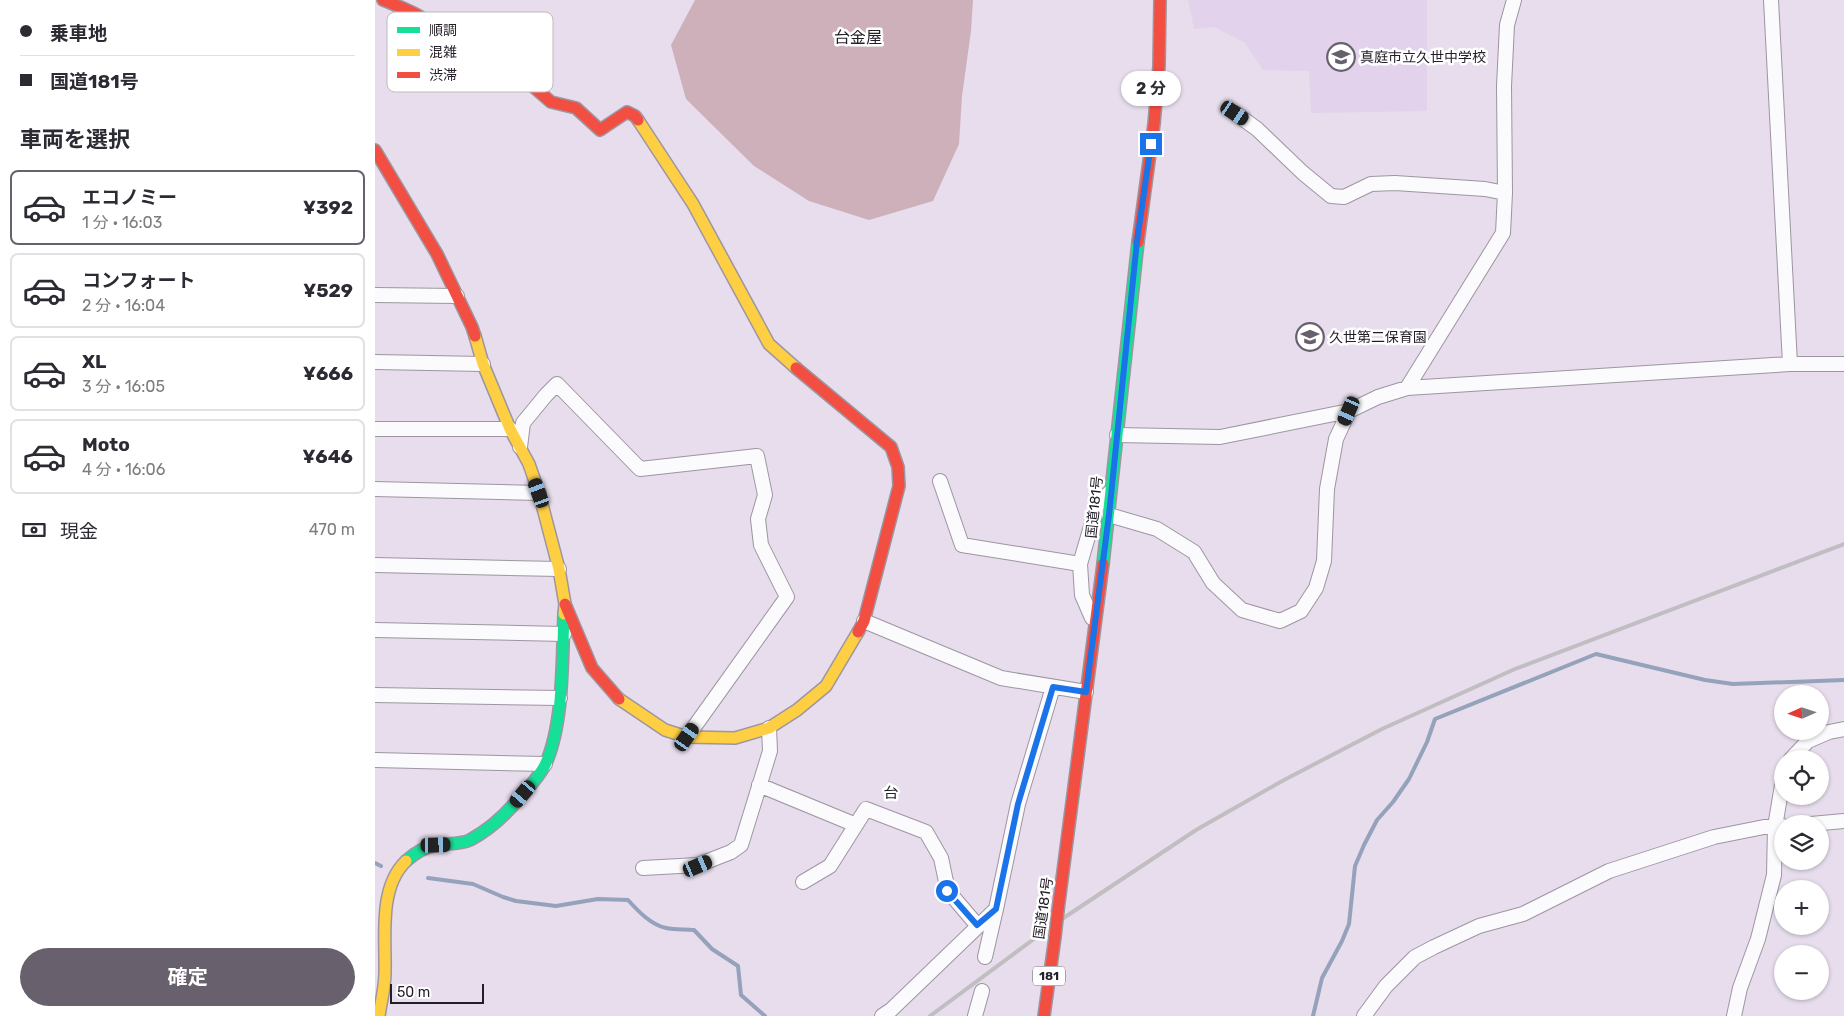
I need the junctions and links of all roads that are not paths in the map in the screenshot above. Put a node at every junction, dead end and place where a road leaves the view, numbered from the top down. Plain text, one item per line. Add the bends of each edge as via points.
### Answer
1 (383, 0) edge
2 (1160, 0) edge
3 (1514, 0) edge
4 (1771, 0) edge
5 (413, 12) edge
6 (540, 92) edge
7 (1235, 113) dead end
8 (375, 150) edge
9 (1505, 193) junction
10 (375, 295) edge
11 (457, 296) junction
12 (375, 362) edge
13 (483, 364) junction
14 (1790, 364) junction
15 (1844, 364) edge
16 (1407, 388) junction
17 (1349, 411) junction
18 (375, 428) edge
19 (510, 429) junction
20 (1117, 435) junction
21 (520, 447) junction
22 (940, 481) dead end
23 (375, 490) edge
24 (1111, 490) junction
25 (539, 493) junction
26 (1109, 515) junction
27 (1080, 564) junction
28 (375, 565) edge
29 (559, 569) junction
30 (565, 604) junction
31 (864, 621) junction
32 (1095, 623) junction
33 (375, 630) edge
34 (564, 634) junction
35 (1053, 687) junction
36 (1086, 692) junction
37 (375, 694) edge
38 (560, 698) junction
39 (769, 728) junction
40 (1844, 729) edge
41 (687, 737) junction
42 (1800, 750) edge
43 (375, 760) edge
44 (545, 764) junction
45 (759, 785) junction
46 (1844, 821) edge
47 (1829, 822) edge
48 (856, 825) junction
49 (1774, 826) edge
50 (643, 868) dead end
51 (1775, 870) edge
52 (803, 882) dead end
53 (996, 909) junction
54 (977, 925) junction
55 (985, 957) dead end
56 (982, 991) dead end
57 (379, 1016) edge
58 (882, 1016) edge
59 (975, 1016) edge
60 (1044, 1016) edge
61 (1364, 1016) edge
62 (1734, 1016) edge

1 - 5 main road
2 - 20 main road, 国道181号 / 181 via 1155,115 1137,241
3 - 9 street via 1507,25 1504,86
4 - 14 street
6 - 31 main road via 551,102 575,108 600,130 627,112 635,116 693,204 769,344 891,447 899,486
7 - 9 street via 1331,196 1344,197 1371,184 1395,183
8 - 11 main road via 437,254
9 - 16 street via 1503,233
10 - 11 street
11 - 13 main road via 472,327
12 - 13 street
13 - 19 main road
14 - 15 street
14 - 16 street
16 - 17 street
17 - 20 street via 1220,437
17 - 26 street via 1336,439 1328,481 1324,561 1316,588 1301,611 1280,621 1242,610 1213,583 1194,552 1157,529
18 - 19 street
19 - 21 main road
20 - 24 main road, 国道181号 / 181
21 - 25 main road
21 - 41 street via 523,423 557,384 640,469 757,456 765,495 757,519 761,545 787,597
22 - 27 street via 962,545
23 - 25 street
24 - 26 main road, 国道181号 / 181
24 - 27 street via 1097,506
25 - 29 main road
26 - 32 main road, 国道181号 / 181
27 - 32 street via 1082,594
28 - 29 street
29 - 30 main road
30 - 34 main road
30 - 41 main road via 592,668 621,700 665,730
31 - 35 street via 1001,678
31 - 39 main road via 826,686
32 - 36 main road, 国道181号 / 181
33 - 34 street
34 - 38 main road
35 - 36 street
35 - 53 street via 1018,804
36 - 60 main road, 国道181号 / 181, bridge
37 - 38 street
38 - 44 main road via 556,728
39 - 41 main road via 735,738
39 - 45 street via 770,751
40 - 42 street via 1808,741
43 - 44 street
44 - 57 main road via 510,809 492,824 469,840 417,851 403,864 390,886 385,976
45 - 48 street
45 - 50 street via 741,845 698,866
46 - 47 street
48 - 52 street via 830,866
48 - 54 street via 866,809 926,832 941,858 947,891
49 - 61 street via 1714,837 1609,872 1523,914 1479,926 1415,957 1386,986
51 - 62 street
53 - 54 street
53 - 55 street
54 - 58 street
56 - 59 street

